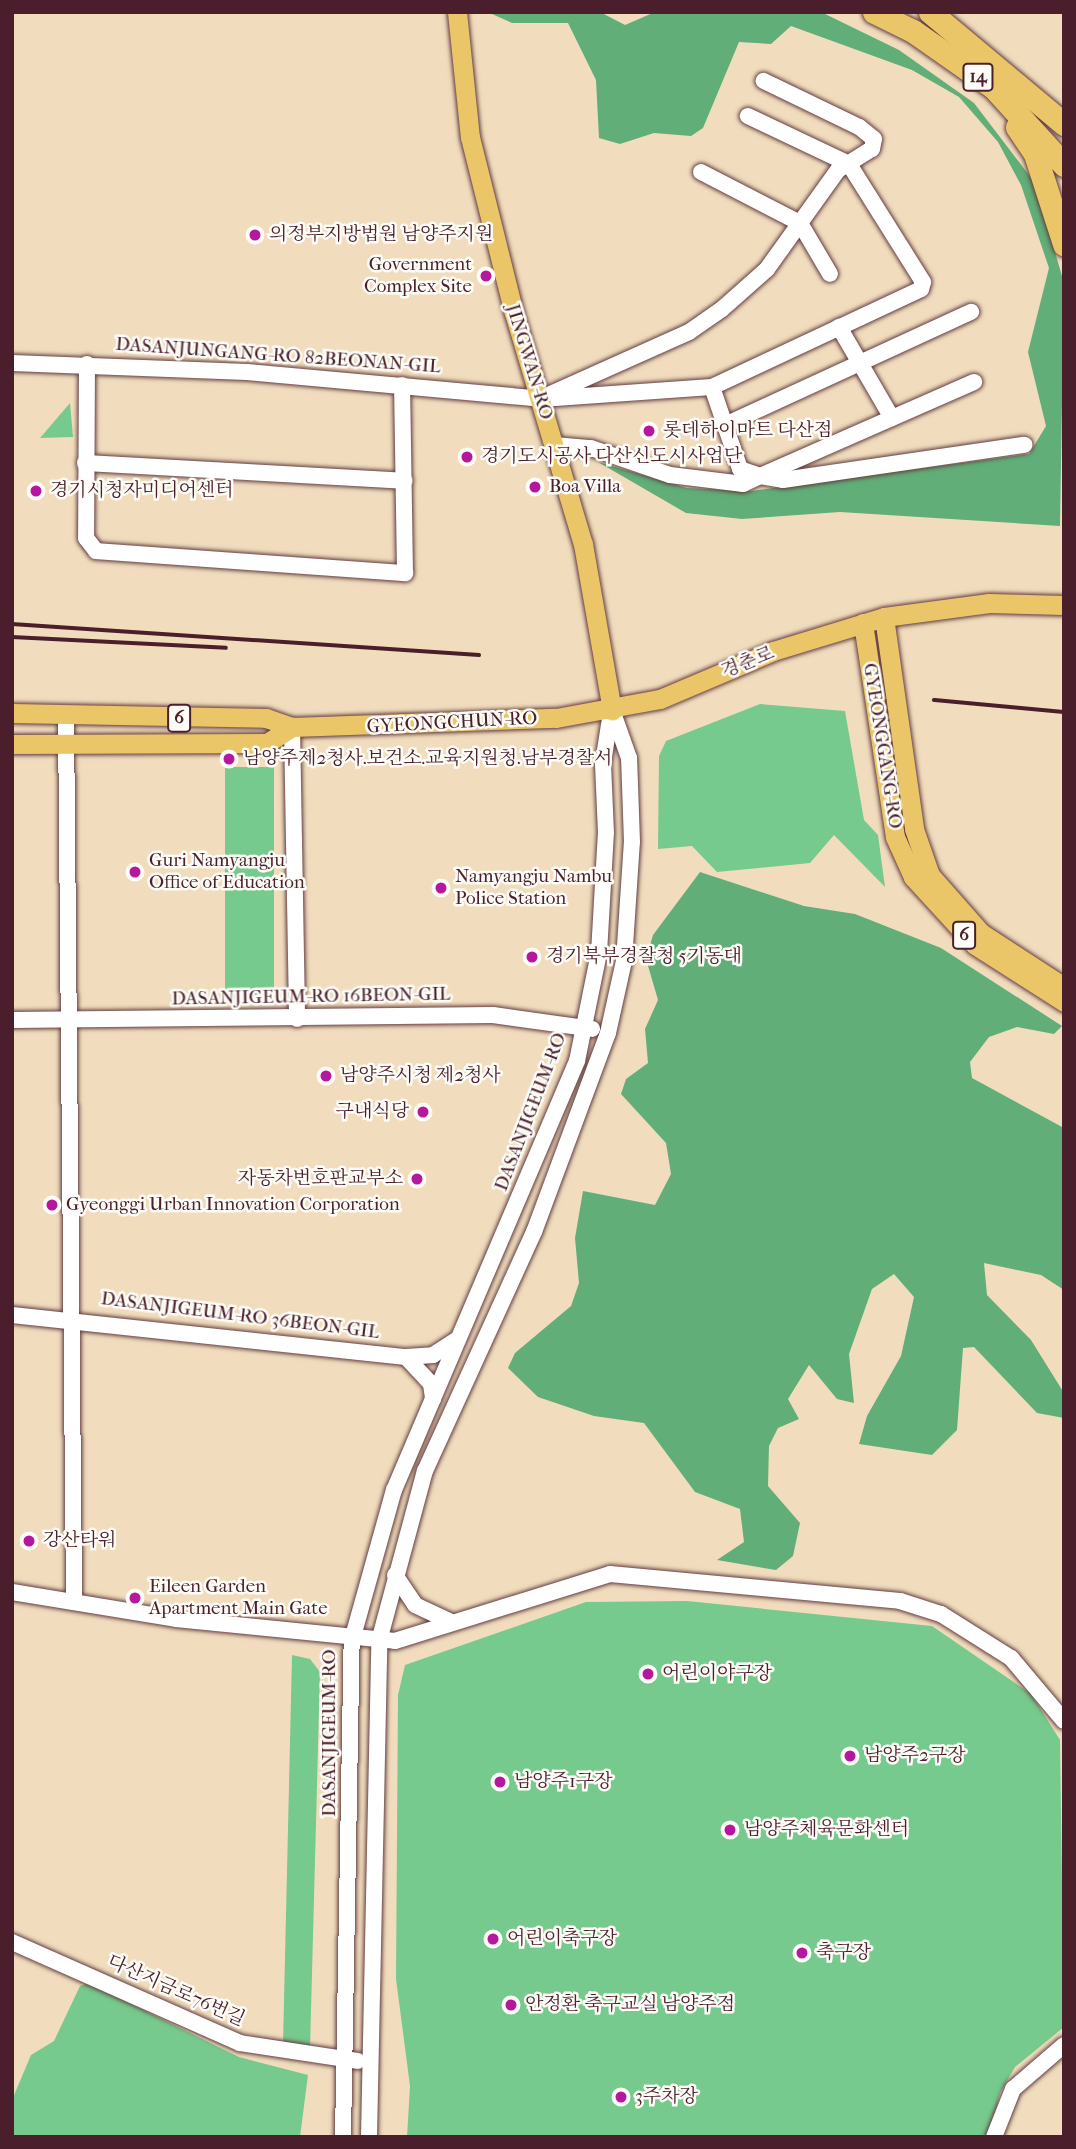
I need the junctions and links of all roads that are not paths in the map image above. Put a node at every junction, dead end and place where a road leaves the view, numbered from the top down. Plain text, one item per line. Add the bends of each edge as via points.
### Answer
1 (457, 12) edge
2 (874, 12) edge
3 (930, 12) edge
4 (764, 81) dead end
5 (994, 88) junction
6 (748, 116) dead end
7 (1064, 124) edge
8 (849, 164) junction
9 (1064, 165) edge
10 (701, 172) dead end
11 (800, 223) junction
12 (1064, 244) edge
13 (830, 274) dead end
14 (971, 312) dead end
15 (839, 327) junction
16 (12, 363) edge
17 (860, 363) junction
18 (88, 364) junction
19 (974, 382) dead end
20 (402, 385) junction
21 (712, 387) junction
22 (541, 399) junction
23 (892, 418) junction
24 (725, 425) junction
25 (554, 445) junction
26 (1024, 445) dead end
27 (85, 463) junction
28 (760, 476) junction
29 (404, 481) junction
30 (1064, 605) edge
31 (884, 617) junction
32 (863, 623) junction
33 (612, 710) junction
34 (12, 713) edge
35 (66, 717) junction
36 (292, 727) junction
37 (12, 744) edge
38 (65, 744) junction
39 (1064, 987) edge
40 (1064, 1002) edge
41 (297, 1019) junction
42 (12, 1020) edge
43 (67, 1020) junction
44 (585, 1027) junction
45 (608, 1034) junction
46 (12, 1315) edge
47 (70, 1317) junction
48 (460, 1337) junction
49 (406, 1357) junction
50 (432, 1399) junction
51 (395, 1575) junction
52 (12, 1592) edge
53 (74, 1602) junction
54 (450, 1622) junction
55 (352, 1640) junction
56 (379, 1641) junction
57 (1064, 1721) edge
58 (12, 1942) edge
59 (1064, 2045) edge
60 (371, 2061) junction
61 (348, 2062) junction
62 (343, 2137) edge
63 (369, 2137) edge
64 (994, 2137) edge

1 - 22 main road, JINGWAN-RO via 470,137
2 - 5 highway, 14 via 914,31
3 - 7 highway, 14
4 - 8 street via 874,139 872,149
5 - 9 highway, 14
5 - 12 highway via 1035,154
6 - 8 street
8 - 11 street
8 - 15 street via 923,282 921,289
10 - 11 street
11 - 13 street
11 - 22 street via 767,269 688,332
14 - 17 street
15 - 17 street
15 - 21 street
16 - 18 street, DASANJUNGANG-RO 82BEONAN-GIL
17 - 23 street
17 - 24 street
18 - 20 street, DASANJUNGANG-RO 82BEONAN-GIL
18 - 27 street
19 - 23 street
20 - 22 street, DASANJUNGANG-RO 82BEONAN-GIL
20 - 29 street
21 - 22 street, DASANJUNGANG-RO 82BEONAN-GIL
21 - 24 street
22 - 25 main road, JINGWAN-RO
23 - 28 street
24 - 28 street via 740,469
25 - 28 street via 590,448 670,475 743,484
25 - 33 main road, JINGWAN-RO via 599,614
26 - 28 street via 783,480
27 - 29 street
27 - 29 street via 86,538 96,551 405,573
30 - 31 main road via 989,604
31 - 32 main road, 경춘로
31 - 39 main road, GYEONGGANG-RO / 6 via 914,829 930,875 981,933
32 - 33 main road, 경춘로 via 660,699
32 - 40 main road, GYEONGGANG-RO / 6 via 895,837 913,877 975,945
33 - 36 main road, GYEONGCHUN-RO via 498,723
33 - 44 street, DASANJIGEUM-RO via 603,763 604,895
33 - 45 street via 629,758 632,842 624,961
34 - 35 main road, GYEONGCHUN-RO / 6
35 - 36 main road, GYEONGCHUN-RO / 6 via 266,718
35 - 38 street
36 - 38 main road, GYEONGCHUN-RO via 267,743
36 - 41 street
37 - 38 main road, GYEONGCHUN-RO
38 - 43 street
41 - 43 street, DASANJIGEUM-RO 16BEON-GIL
41 - 44 street, DASANJIGEUM-RO 16BEON-GIL via 494,1015
42 - 43 street, DASANJIGEUM-RO 16BEON-GIL
43 - 47 street
44 - 45 street, DASANJIGEUM-RO 16BEON-GIL
44 - 48 street, DASANJIGEUM-RO via 577,1061
45 - 51 street via 539,1221 425,1471
46 - 47 street, DASANJIGEUM-RO 36BEON-GIL
47 - 49 street, DASANJIGEUM-RO 36BEON-GIL
47 - 53 street
48 - 49 street, DASANJIGEUM-RO 36BEON-GIL via 433,1355
48 - 50 street, DASANJIGEUM-RO
49 - 50 street via 430,1384
50 - 55 street, DASANJIGEUM-RO via 380,1531
51 - 54 street via 415,1605
51 - 56 street
52 - 53 street
53 - 55 street
54 - 56 street
54 - 57 street via 610,1574 900,1601 941,1614 1011,1658
55 - 56 street
55 - 61 street, DASANJIGEUM-RO
56 - 60 street
58 - 61 street, 다산지금로76번길 via 240,2043
59 - 64 street via 1013,2089
60 - 61 street, 다산지금로76번길
60 - 63 street
61 - 62 street, DASANJIGEUM-RO

